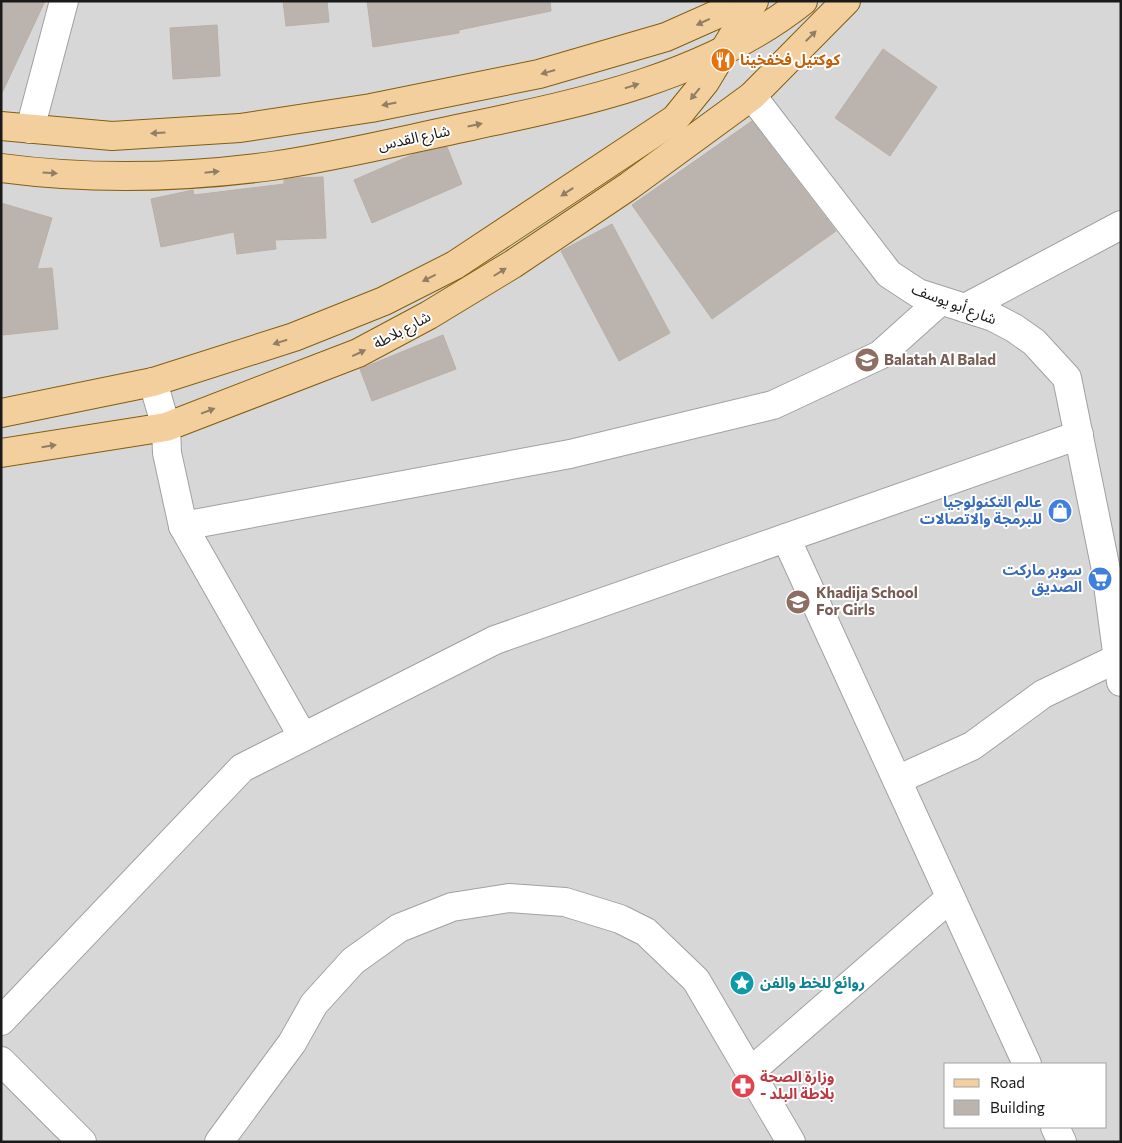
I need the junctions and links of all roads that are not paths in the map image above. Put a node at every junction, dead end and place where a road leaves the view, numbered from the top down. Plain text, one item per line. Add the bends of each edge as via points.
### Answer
1 (64, 1) edge
2 (747, 1) edge
3 (754, 1) edge
4 (803, 1) edge
5 (846, 1) edge
6 (726, 46) junction
7 (752, 96) junction
8 (1, 126) edge
9 (30, 129) junction
10 (1, 168) edge
11 (1121, 225) edge
12 (952, 305) junction
13 (153, 382) junction
14 (1, 413) edge
15 (166, 427) junction
16 (1079, 436) junction
17 (1, 453) edge
18 (183, 526) junction
19 (786, 538) junction
20 (1119, 670) edge
21 (304, 737) junction
22 (897, 780) junction
23 (950, 898) junction
24 (1, 1021) edge
25 (1, 1061) edge
26 (1027, 1063) edge
27 (750, 1072) junction
28 (1055, 1128) edge
29 (82, 1142) edge
30 (219, 1142) edge
31 (791, 1142) edge
32 (1062, 1142) edge

1 - 9 street
2 -> 9 main road via 666,37 539,74 371,108 240,128 112,136
3 - 6 main road
4 - 6 main road, شارع القدس
7 -> 5 main road, شارع بلاطة
10 -> 6 main road, شارع القدس via 110,177 273,166 559,108 653,79
6 -> 13 main road via 705,82 675,119 455,265 384,300 294,337
7 - 12 street, شارع أبو يوسف via 890,274 918,294
15 -> 7 main road, شارع بلاطة via 358,353 429,315 514,264 629,186
8 - 9 main road
11 - 12 street
12 - 16 street, شارع أبو يوسف via 993,317 1014,328 1051,358 1067,378
12 - 18 street via 880,355 773,404 570,454
13 - 14 main road
13 - 15 street
17 -> 15 main road, شارع بلاطة
15 - 18 street via 167,453
16 - 19 street
16 - 20 street, شارع أبو يوسف via 1106,570
18 - 21 street
19 - 21 street via 495,640
19 - 22 street
20 - 22 street via 1043,694 972,746
21 - 24 street via 242,768
22 - 23 street
23 - 26 street
23 - 27 street
25 - 29 street
27 - 30 street via 696,980 646,932 620,919 565,902 509,898 452,907 399,928 352,961 314,1004 292,1043
27 - 31 street
28 - 32 street

